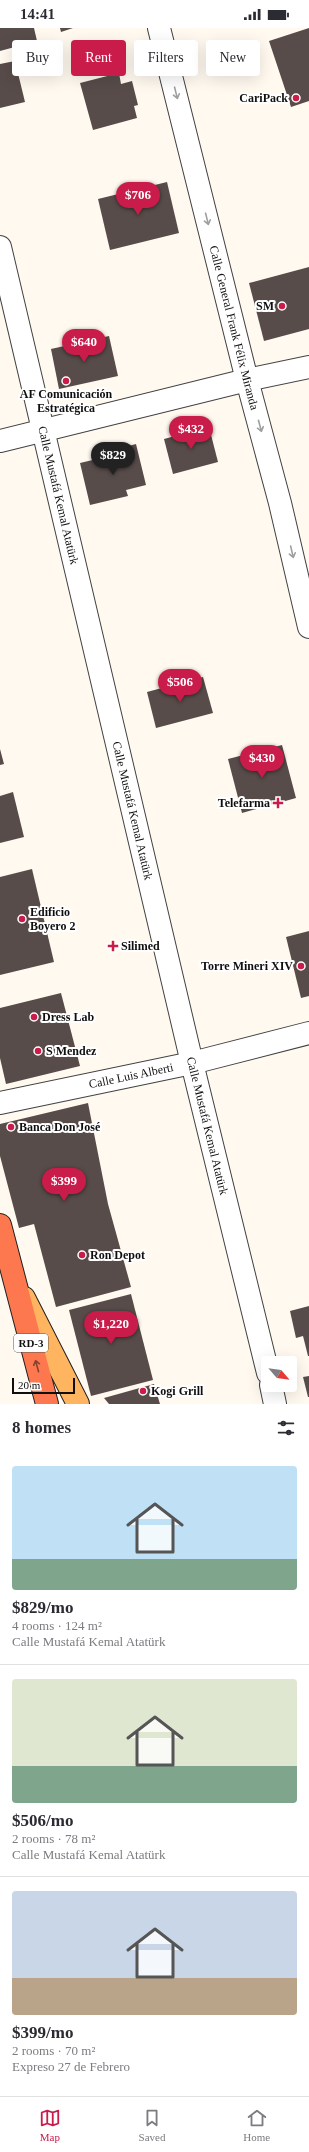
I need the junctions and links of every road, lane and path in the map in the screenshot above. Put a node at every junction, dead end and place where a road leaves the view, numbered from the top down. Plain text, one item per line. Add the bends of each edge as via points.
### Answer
1 (159, 28) edge
2 (0, 247) edge
3 (309, 367) edge
4 (247, 380) junction
5 (44, 430) junction
6 (0, 441) edge
7 (309, 627) edge
8 (309, 1033) edge
9 (192, 1063) junction
10 (0, 1103) edge
11 (0, 1226) edge
12 (15, 1281) junction
13 (264, 1356) edge
14 (273, 1392) edge
15 (47, 1404) edge
16 (78, 1404) edge
17 (276, 1404) edge

1 -> 4 street, Calle General Frank Félix Miranda
2 - 5 street, Calle Mustafá Kemal Atatürk
3 - 4 street
4 - 5 street
4 -> 7 street, Calle General Frank Félix Miranda via 280,503
5 - 6 street
5 - 9 street, Calle Mustafá Kemal Atatürk
8 - 9 street, Calle Luis Alberti
9 - 10 street, Calle Luis Alberti
9 - 13 street, Calle Mustafá Kemal Atatürk
11 - 12 highway, RD-3
15 -> 12 highway, RD-3
12 - 16 main road
14 - 17 street

